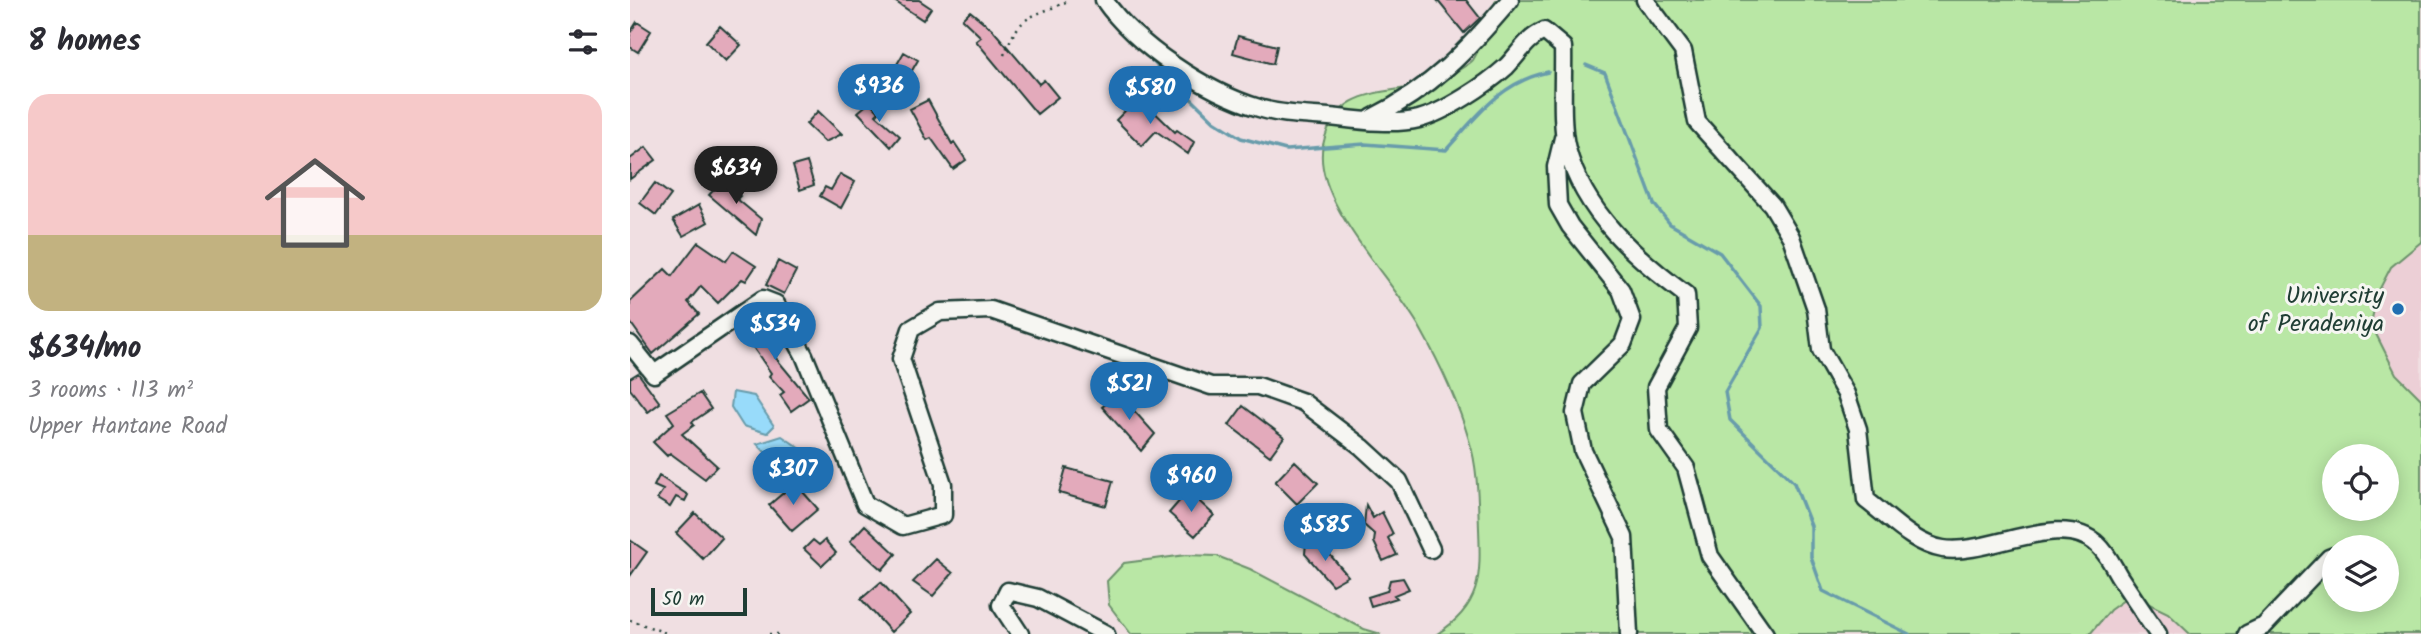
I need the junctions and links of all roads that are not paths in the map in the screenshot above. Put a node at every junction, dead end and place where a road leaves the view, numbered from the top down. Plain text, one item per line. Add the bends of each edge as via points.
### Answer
1 (1104, 0) edge
2 (1510, 0) edge
3 (1645, 0) edge
4 (1367, 121) junction
5 (1566, 128) junction
6 (630, 344) edge
7 (1431, 549) dead end
8 (2322, 565) edge
9 (1020, 634) edge
10 (1106, 634) edge
11 (1629, 634) edge
12 (1765, 634) edge
13 (2158, 634) edge
14 (2247, 634) edge

1 - 4 street via 1156,52 1211,89 1261,109
2 - 4 street via 1428,87
3 - 13 street via 1683,51 1697,122 1773,205 1791,237 1816,309 1821,350 1846,394 1858,429 1866,500 1918,540 1942,549 1977,549 2070,530 2083,534 2099,545
4 - 5 street via 1419,119 1467,95 1506,67 1531,36 1544,30 1563,47
5 - 11 street via 1556,167 1558,205 1621,290 1632,320 1623,344 1582,384 1575,413 1583,451 1624,537
5 - 12 street via 1566,147 1578,179 1600,216 1638,259 1686,295 1688,328 1656,387 1659,430 1686,468 1710,556
6 - 7 street via 654,374 763,299 776,304 804,355 865,504 903,526 943,515 943,484 901,359 912,328 940,312 991,310 1211,386 1258,386 1303,402 1399,481
8 - 14 street via 2263,626
9 - 10 street via 1001,605 1009,591 1038,598

